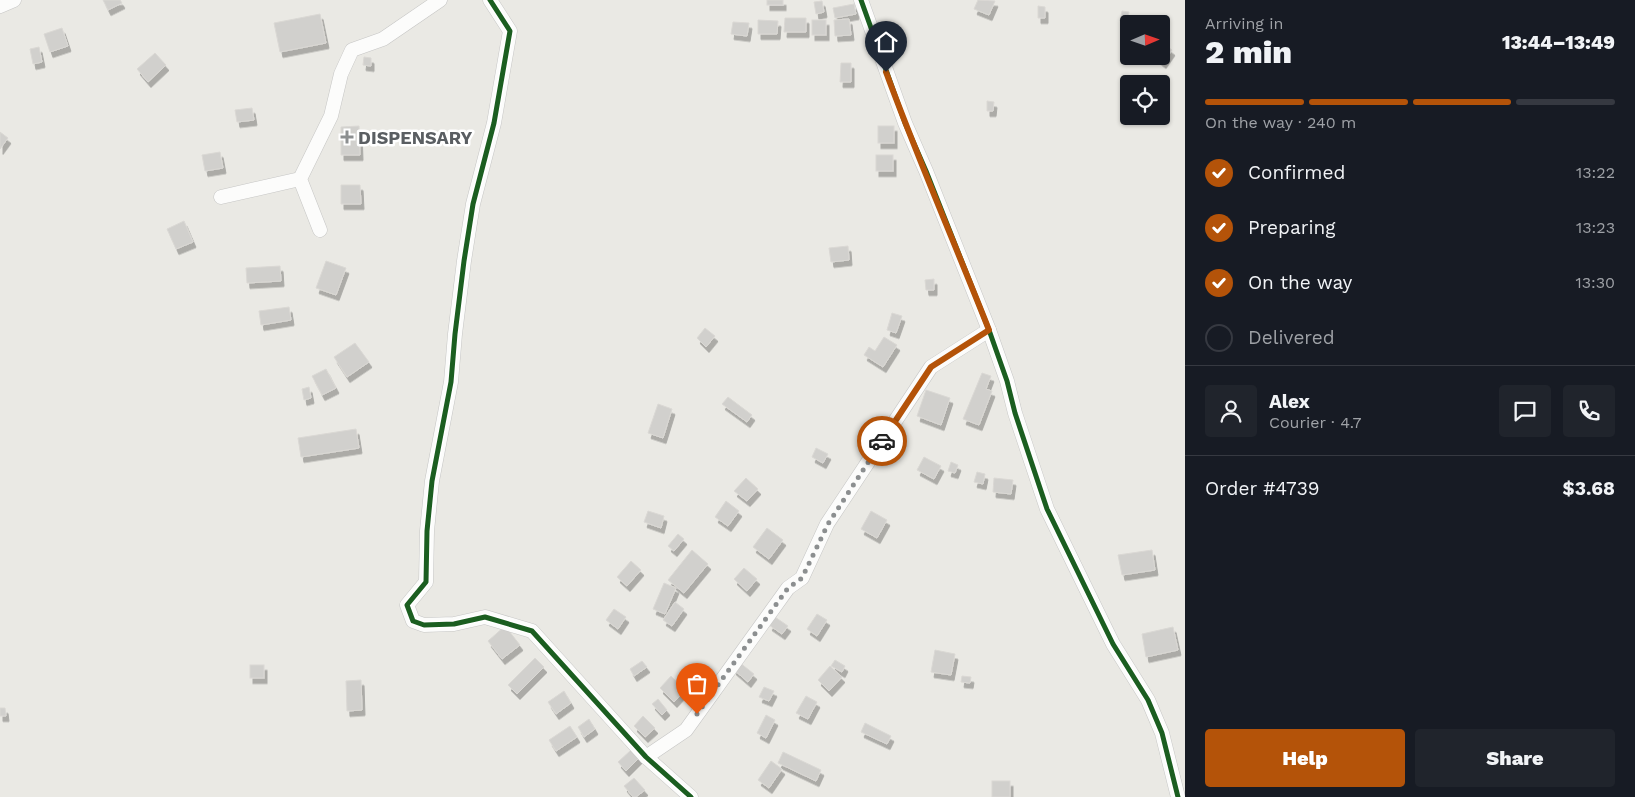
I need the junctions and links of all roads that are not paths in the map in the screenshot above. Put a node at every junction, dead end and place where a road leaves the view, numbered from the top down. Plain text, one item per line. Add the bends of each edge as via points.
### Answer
1 (14, 0) edge
2 (440, 0) edge
3 (490, 0) edge
4 (861, 0) edge
5 (0, 6) edge
6 (300, 179) junction
7 (221, 197) dead end
8 (320, 230) dead end
9 (989, 330) junction
10 (646, 757) junction
11 (691, 797) edge
12 (1178, 797) edge

1 - 5 street
2 - 6 street via 382,39 352,50 341,74 331,116
3 - 10 street via 510,31 464,261 451,382 432,480 426,582 407,605 413,621 424,625 467,623 486,618 532,631
4 - 9 street via 905,123
6 - 7 street
6 - 8 street
9 - 10 street via 931,367 828,524 802,578 788,588 686,730
9 - 12 street via 1047,509 1113,644 1148,700 1162,733
10 - 11 street

